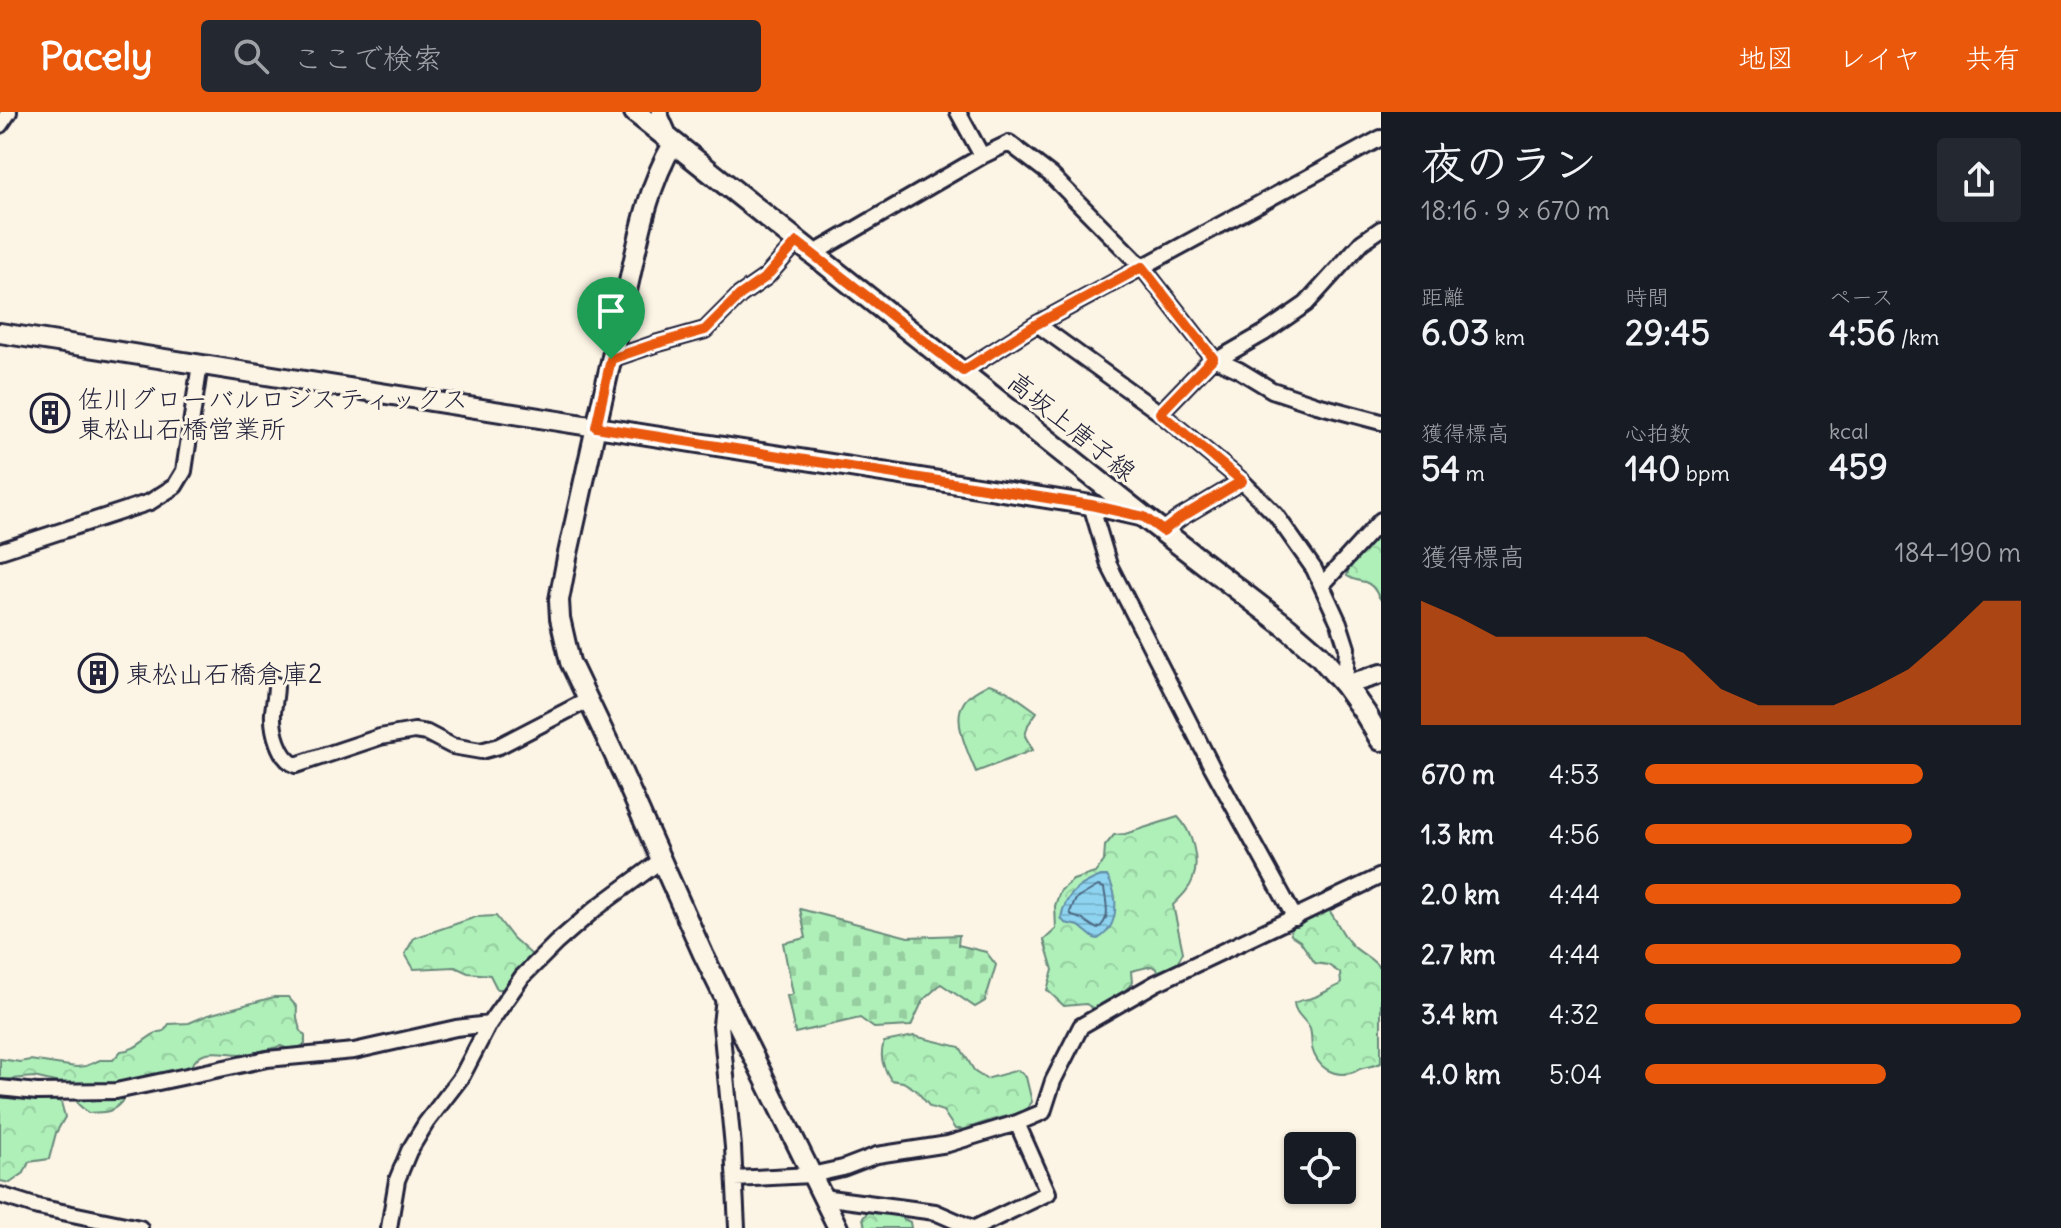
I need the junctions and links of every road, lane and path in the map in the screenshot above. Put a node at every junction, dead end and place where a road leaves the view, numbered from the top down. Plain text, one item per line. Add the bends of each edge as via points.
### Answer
1 (9, 112) edge
2 (635, 112) edge
3 (659, 112) edge
4 (958, 112) edge
5 (0, 125) edge
6 (1381, 138) edge
7 (673, 144) junction
8 (982, 156) junction
9 (1381, 229) edge
10 (805, 248) junction
11 (1142, 267) junction
12 (1037, 324) junction
13 (0, 333) edge
14 (611, 359) junction
15 (1215, 359) junction
16 (200, 364) junction
17 (963, 371) junction
18 (1160, 413) junction
19 (1381, 422) edge
20 (596, 427) junction
21 (1242, 481) junction
22 (1091, 505) junction
23 (1144, 517) junction
24 (1381, 520) edge
25 (1163, 531) junction
26 (0, 551) edge
27 (1322, 585) junction
28 (1381, 674) edge
29 (276, 685) dead end
30 (1345, 685) junction
31 (588, 700) junction
32 (1381, 740) edge
33 (660, 861) junction
34 (1381, 876) edge
35 (1295, 918) junction
36 (724, 997) junction
37 (489, 1024) junction
38 (0, 1088) edge
39 (1017, 1123) junction
40 (811, 1175) junction
41 (735, 1179) junction
42 (0, 1195) edge
43 (822, 1197) junction
44 (140, 1228) edge
45 (389, 1228) edge
46 (737, 1228) edge
47 (838, 1228) edge
48 (974, 1228) edge

1 - 5 street
2 - 7 main road, 高坂上唐子線
3 - 7 street
4 - 8 street
6 - 11 street
7 - 10 main road, 高坂上唐子線
7 - 14 street via 653,185
8 - 10 street
8 - 11 street via 1009,143 1051,175
9 - 15 street via 1362,242 1306,304
10 - 14 street via 740,295 705,330
10 - 17 main road, 高坂上唐子線
11 - 12 street
11 - 15 street
12 - 17 street
12 - 18 street
13 - 16 street
14 - 20 street
15 - 18 street
15 - 19 street via 1272,390
16 - 20 street
16 - 26 street via 184,471 175,486 150,502
17 - 23 main road, 高坂上唐子線
18 - 21 street
20 - 22 street
20 - 31 street via 559,600 570,662
21 - 25 street
21 - 27 street via 1276,515
22 - 23 street
22 - 35 street via 1109,565
23 - 25 main road, 高坂上唐子線
24 - 27 street
25 - 30 main road, 高坂上唐子線 via 1288,628
27 - 30 street via 1347,648
28 - 30 street
29 - 31 street via 276,737 290,764 296,765 414,731 481,751
30 - 32 main road, 高坂上唐子線
31 - 33 street
33 - 36 street
33 - 37 street via 556,943 522,977
34 - 35 street
35 - 39 street via 1156,983 1081,1026 1043,1112
36 - 40 street
36 - 41 street via 721,1025
37 - 38 street via 354,1051 267,1059 116,1091
37 - 45 street via 462,1076 409,1151 397,1180
39 - 40 street
39 - 48 street via 1048,1193
40 - 41 street
40 - 43 street
41 - 46 street
42 - 44 street
43 - 47 street
43 - 48 street via 935,1212

